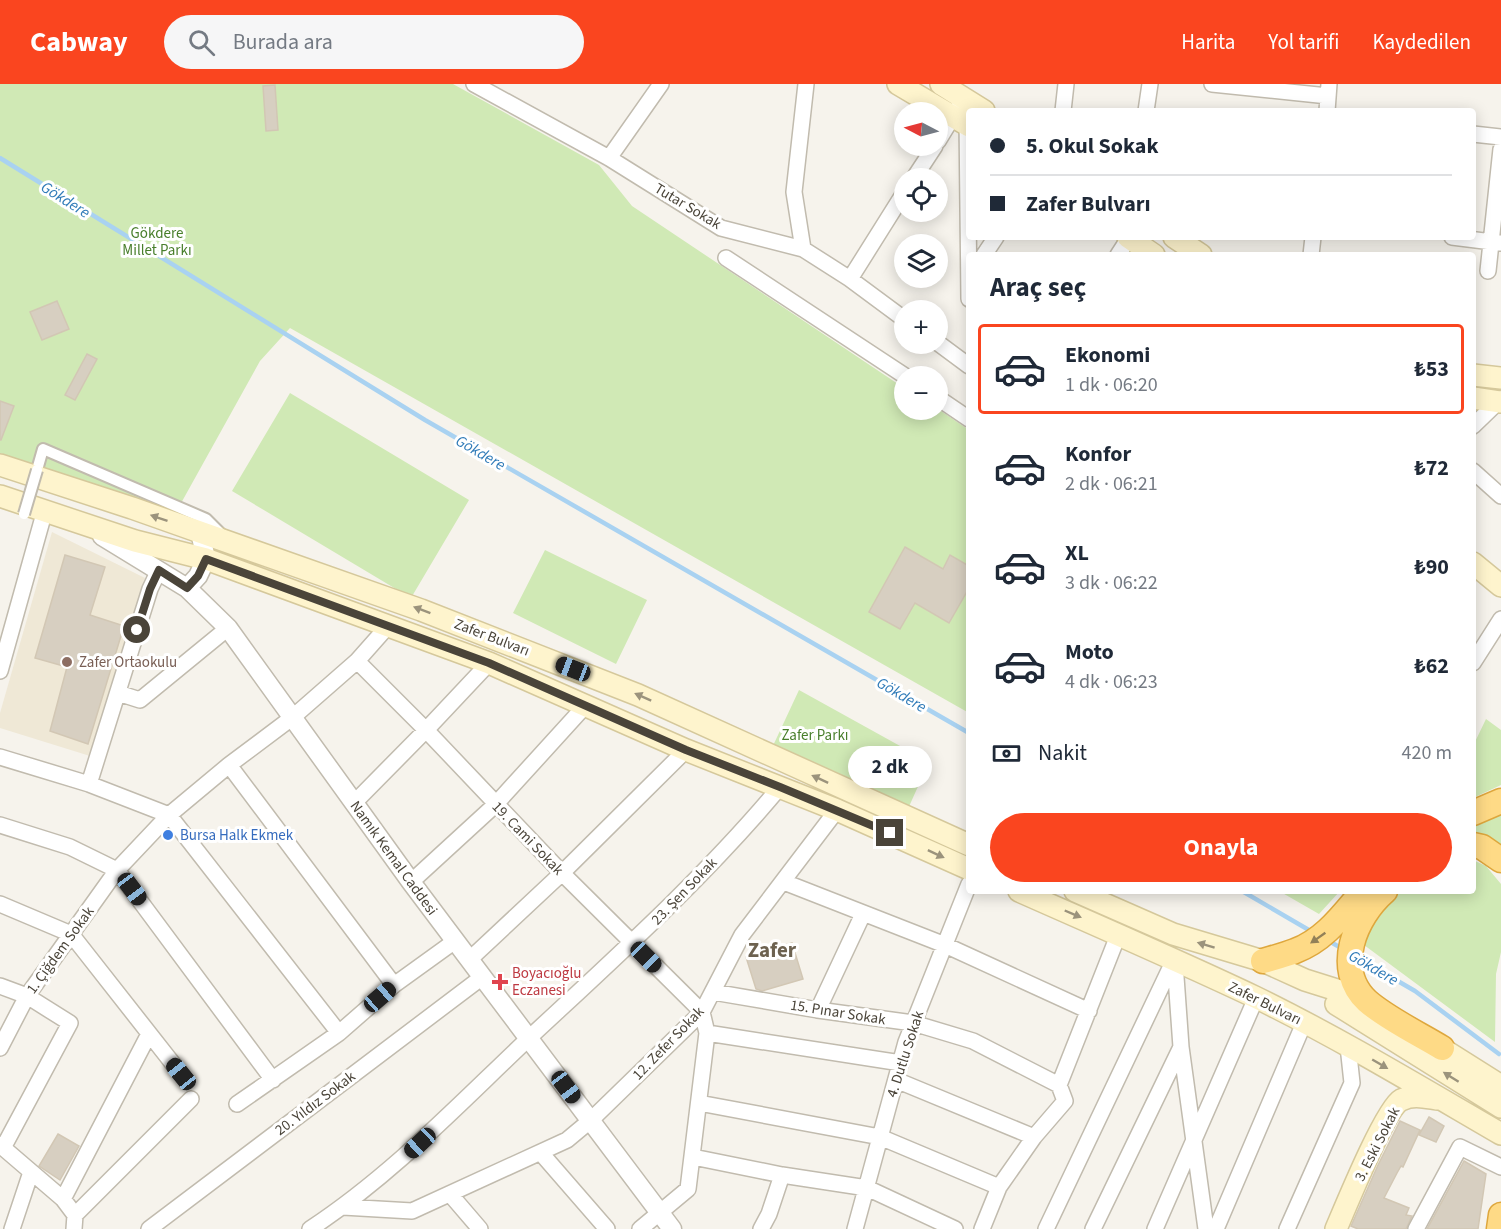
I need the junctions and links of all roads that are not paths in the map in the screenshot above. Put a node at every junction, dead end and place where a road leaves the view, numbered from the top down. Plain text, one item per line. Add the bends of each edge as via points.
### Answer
1 (474, 84) edge
2 (661, 84) edge
3 (806, 84) edge
4 (898, 84) edge
5 (941, 84) edge
6 (1066, 84) edge
7 (1150, 84) edge
8 (1212, 84) edge
9 (964, 91) edge
10 (1328, 97) edge
11 (981, 108) edge
12 (1063, 108) edge
13 (1146, 108) edge
14 (963, 123) edge
15 (948, 134) edge
16 (1476, 134) edge
17 (1501, 137) edge
18 (1501, 149) edge
19 (609, 158) junction
20 (966, 200) edge
21 (894, 209) edge
22 (1178, 240) edge
23 (1476, 240) edge
24 (1496, 242) edge
25 (1125, 243) edge
26 (803, 249) junction
27 (1147, 252) edge
28 (1196, 252) edge
29 (726, 258) dead end
30 (1488, 271) dead end
31 (850, 279) junction
32 (894, 312) edge
33 (948, 350) edge
34 (966, 364) edge
35 (894, 369) edge
36 (1476, 375) edge
37 (1501, 378) edge
38 (1476, 398) edge
39 (1501, 401) edge
40 (948, 405) edge
41 (966, 417) edge
42 (1476, 423) edge
43 (0, 465) edge
44 (1476, 474) edge
45 (0, 496) edge
46 (1501, 496) edge
47 (45, 510) junction
48 (24, 514) dead end
49 (83, 524) junction
50 (200, 532) junction
51 (223, 540) junction
52 (206, 559) junction
53 (1476, 565) edge
54 (159, 570) junction
55 (1501, 586) edge
56 (187, 588) junction
57 (1501, 619) edge
58 (388, 626) junction
59 (228, 627) junction
60 (6, 628) edge
61 (1476, 658) edge
62 (357, 661) junction
63 (489, 663) junction
64 (0, 671) edge
65 (118, 693) junction
66 (585, 706) junction
67 (293, 717) junction
68 (426, 730) junction
69 (686, 750) junction
70 (0, 757) edge
71 (229, 765) junction
72 (89, 784) junction
73 (780, 787) junction
74 (1501, 801) edge
75 (354, 803) junction
76 (495, 805) junction
77 (837, 810) junction
78 (1476, 812) edge
79 (169, 815) junction
80 (0, 825) edge
81 (966, 845) edge
82 (1476, 846) edge
83 (1501, 860) edge
84 (966, 868) edge
85 (117, 870) junction
86 (562, 873) junction
87 (411, 882) junction
88 (784, 882) junction
89 (966, 892) edge
90 (1026, 894) edge
91 (1082, 894) edge
92 (1380, 894) edge
93 (0, 904) edge
94 (1357, 907) edge
95 (863, 914) junction
96 (1119, 933) junction
97 (71, 934) junction
98 (455, 941) junction
99 (633, 943) junction
100 (945, 945) junction
101 (1271, 959) junction
102 (470, 960) junction
103 (1174, 960) junction
104 (482, 978) junction
105 (1305, 980) junction
106 (394, 985) junction
107 (0, 986) edge
108 (712, 992) junction
109 (27, 996) junction
110 (1256, 998) junction
111 (818, 1010) junction
112 (1089, 1011) junction
113 (702, 1012) junction
114 (913, 1023) junction
115 (1304, 1023) junction
116 (339, 1033) junction
117 (707, 1033) junction
118 (149, 1034) junction
119 (530, 1038) junction
120 (1348, 1046) junction
121 (1181, 1047) junction
122 (0, 1048) edge
123 (1442, 1048) junction
124 (901, 1063) junction
125 (181, 1074) dead end
126 (273, 1080) junction
127 (896, 1080) junction
128 (1059, 1085) junction
129 (1501, 1086) edge
130 (191, 1099) dead end
131 (1443, 1100) junction
132 (237, 1104) dead end
133 (699, 1104) junction
134 (1501, 1107) edge
135 (591, 1120) junction
136 (1501, 1134) edge
137 (880, 1137) junction
138 (1034, 1137) junction
139 (1194, 1141) junction
140 (2, 1146) edge
141 (541, 1153) junction
142 (693, 1156) junction
143 (1501, 1167) edge
144 (31, 1172) junction
145 (782, 1174) junction
146 (999, 1187) junction
147 (867, 1188) junction
148 (450, 1194) junction
149 (63, 1199) junction
150 (343, 1207) junction
151 (660, 1213) junction
152 (1501, 1215) edge
153 (74, 1222) edge
154 (1342, 1227) edge
155 (12, 1229) edge
156 (149, 1229) edge
157 (310, 1229) edge
158 (480, 1229) edge
159 (608, 1229) edge
160 (640, 1229) edge
161 (672, 1229) edge
162 (761, 1229) edge
163 (855, 1229) edge
164 (955, 1229) edge
165 (982, 1229) edge
166 (1046, 1229) edge
167 (1093, 1229) edge
168 (1155, 1229) edge
169 (1206, 1229) edge
170 (1216, 1229) edge
171 (1287, 1229) edge
172 (1416, 1229) edge
173 (1499, 1229) edge

1 - 19 street, Tutar Sokak
2 - 19 street
3 - 26 street via 794,192
4 - 14 main road
5 - 9 main road
6 - 12 street
7 - 13 street
8 - 10 street
9 - 11 main road
9 - 14 street
14 - 15 street
14 - 20 street
16 - 17 street
18 - 24 street
19 - 26 street, Tutar Sokak via 721,228
21 - 31 street
22 - 28 main road
23 - 24 street
24 - 30 street
25 - 27 main road
26 - 31 street, Tutar Sokak
29 - 35 street
31 - 32 street, Tutar Sokak
33 - 34 street
36 - 37 main road
38 - 39 main road
39 - 42 street
40 - 41 street
50 -> 43 main road, Zafer Bulvarı
44 - 46 street
45 - 47 main road, Zafer Bulvarı
47 - 49 main road, Zafer Bulvarı
47 - 60 street
48 - 51 street, bridge via 43,449 206,519
49 - 52 main road, Zafer Bulvarı
49 - 54 street, Namık Kemal Caddesi
50 - 51 main road, Zafer Bulvarı
50 - 52 street
81 -> 51 main road, Zafer Bulvarı via 638,695 421,610
52 - 56 street
52 - 58 main road, Zafer Bulvarı
53 - 55 main road
54 - 56 street, Namık Kemal Caddesi
54 - 65 street
56 - 59 street, Namık Kemal Caddesi
57 - 61 street
58 - 62 street, 1. Çiğdem Sokak
58 - 63 main road, Zafer Bulvarı
59 - 65 street via 140,700
59 - 67 street, Namık Kemal Caddesi
60 - 64 street
62 - 67 street, 1. Çiğdem Sokak
62 - 68 street, 19. Cami Sokak
63 - 66 main road, Zafer Bulvarı
63 - 68 street
65 - 72 street
66 - 69 main road, Zafer Bulvarı
66 - 76 street
67 - 71 street, 1. Çiğdem Sokak
67 - 75 street, Namık Kemal Caddesi
68 - 75 street
68 - 76 street, 19. Cami Sokak
69 - 73 main road, Zafer Bulvarı
69 - 86 street
70 - 72 street
71 - 79 street, 1. Çiğdem Sokak
71 - 106 street
72 - 79 street
73 - 77 main road, Zafer Bulvarı
73 - 99 street, 23. Şen Sokak
74 - 78 highway
75 - 87 street, Namık Kemal Caddesi
76 - 86 street, 19. Cami Sokak
76 - 87 street
77 -> 84 main road, Zafer Bulvarı
77 - 88 street, 12. Zefer Sokak
79 - 85 street, 1. Çiğdem Sokak
79 - 116 street
80 - 85 street via 70,847
82 - 83 highway
85 - 97 street, 1. Çiğdem Sokak
85 - 126 street
86 - 99 street, 19. Cami Sokak
86 - 102 street
87 - 98 street, Namık Kemal Caddesi
88 - 95 street
88 - 108 street, 12. Zefer Sokak via 742,935
89 - 100 street, 4. Dutlu Sokak
90 -> 96 main road, Zafer Bulvarı
101 -> 91 main road via 1173,934
92 - 94 highway
93 - 97 street
94 -> 101 highway via 1297,951
94 - 123 highway via 1350,961 1363,996
95 - 100 street
95 - 111 street
96 - 103 main road, Zafer Bulvarı
96 - 112 street
97 - 109 street, 1. Çiğdem Sokak
97 - 118 street
98 - 102 street, Namık Kemal Caddesi
98 - 106 street
99 - 113 street, 19. Cami Sokak
99 - 119 street, 23. Şen Sokak
100 - 112 street
100 - 114 street, 4. Dutlu Sokak
101 - 105 main road
102 - 104 street, Namık Kemal Caddesi
103 - 110 main road, Zafer Bulvarı
103 - 121 street
103 - 166 street
104 - 119 street, Namık Kemal Caddesi
104 - 156 street, 20. Yıldız Sokak
105 - 123 main road via 1340,991
134 -> 105 main road via 1321,995
106 - 116 street
107 - 109 street
108 - 111 street, 15. Pınar Sokak
108 - 113 street, 12. Zefer Sokak
109 - 122 street, 1. Çiğdem Sokak
109 - 140 street via 70,1023
110 - 115 main road, Zafer Bulvarı
110 - 139 street
111 - 114 street, 15. Pınar Sokak
112 - 128 street
113 - 117 street
113 - 135 street, 12. Zefer Sokak
114 - 124 street, 4. Dutlu Sokak
114 - 128 street, 15. Pınar Sokak via 974,1041
115 - 120 main road, Zafer Bulvarı
115 - 170 street
116 - 126 street
117 - 124 street
117 - 133 street
118 - 125 street
118 - 149 street
119 - 135 street, Namık Kemal Caddesi
119 - 150 street, 23. Şen Sokak via 404,1158
120 -> 131 main road, Zafer Bulvarı
120 - 171 street via 1352,1083
121 - 139 street
121 - 167 street
123 - 129 main road
124 - 127 street, 4. Dutlu Sokak
126 - 132 street
127 - 137 street, 4. Dutlu Sokak
127 - 138 street
128 - 138 street via 1065,1101
130 - 153 street
131 - 136 main road, Zafer Bulvarı
131 - 154 main road, 3. Eski Sokak via 1415,1095 1398,1101 1384,1124
133 - 137 street
133 - 142 street
135 - 141 street, 12. Zefer Sokak via 567,1140
135 - 151 street, Namık Kemal Caddesi
137 - 146 street
137 - 147 street, 4. Dutlu Sokak
138 - 146 street
139 - 168 street
139 - 169 street
140 - 144 street
141 - 148 street, 12. Zefer Sokak
141 - 159 street
142 - 145 street
142 - 151 street via 687,1189
143 - 172 street via 1460,1147
144 - 149 street
144 - 155 street
145 - 147 street
145 - 162 street
146 - 165 street
147 - 163 street, 4. Dutlu Sokak
147 - 164 street
148 - 150 street, 12. Zefer Sokak via 412,1211
148 - 158 street
149 - 153 street
150 - 157 street, 23. Şen Sokak
151 - 160 street
151 - 161 street, Namık Kemal Caddesi
152 - 173 highway

